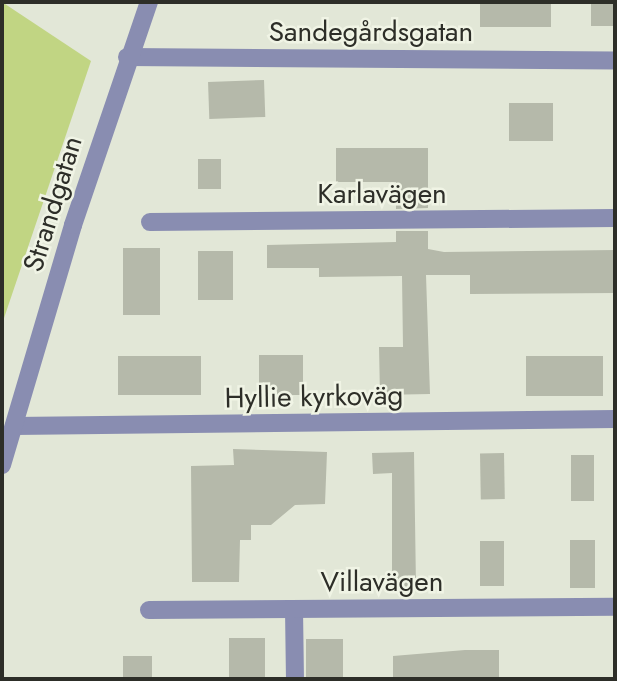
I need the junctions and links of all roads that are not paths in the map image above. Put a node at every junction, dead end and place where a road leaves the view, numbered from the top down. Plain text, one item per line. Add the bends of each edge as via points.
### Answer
1 (149, 2) edge
2 (127, 57) junction
3 (615, 60) edge
4 (615, 218) edge
5 (150, 222) dead end
6 (615, 419) edge
7 (13, 426) junction
8 (2, 465) edge
9 (615, 607) edge
10 (294, 609) junction
11 (149, 610) dead end
12 (295, 679) edge

1 - 2 street, Strandgatan
2 - 3 street, Sandegårdsgatan
2 - 7 street, Strandgatan
4 - 5 street, Karlavägen
6 - 7 street, Hyllie kyrkoväg
7 - 8 street, Strandgatan
9 - 10 street, Villavägen
10 - 11 street, Villavägen
10 - 12 street

